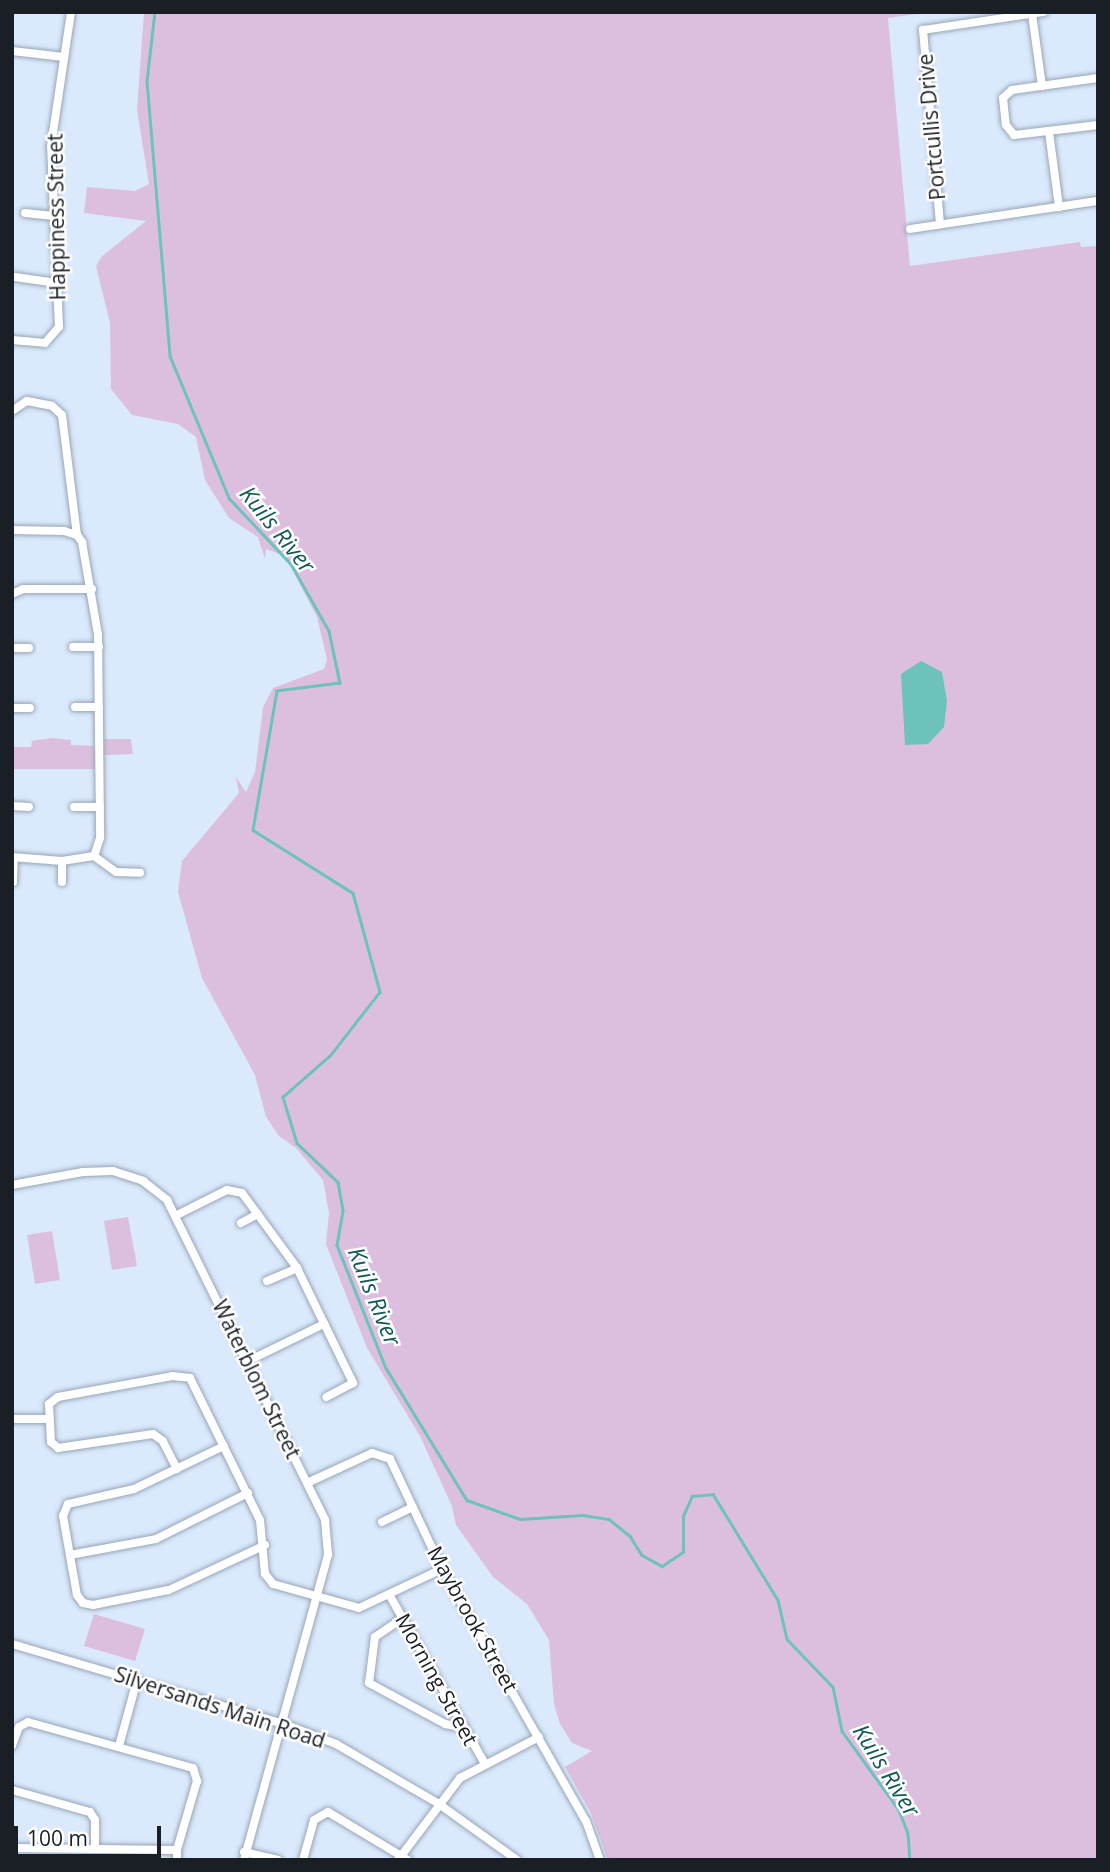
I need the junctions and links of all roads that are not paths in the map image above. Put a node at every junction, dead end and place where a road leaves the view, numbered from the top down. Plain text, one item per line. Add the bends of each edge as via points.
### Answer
1 (71, 12) edge
2 (1044, 12) edge
3 (1032, 14) junction
4 (12, 51) edge
5 (64, 57) junction
6 (1098, 78) edge
7 (1042, 86) junction
8 (1098, 125) edge
9 (1049, 132) junction
10 (1098, 201) edge
11 (1059, 206) junction
12 (25, 213) dead end
13 (54, 216) junction
14 (940, 224) junction
15 (910, 229) dead end
16 (15, 277) dead end
17 (57, 283) junction
18 (12, 340) edge
19 (12, 411) edge
20 (12, 530) edge
21 (78, 535) junction
22 (92, 589) junction
23 (12, 594) edge
24 (74, 647) dead end
25 (99, 647) junction
26 (12, 648) edge
27 (29, 648) dead end
28 (75, 707) dead end
29 (99, 707) junction
30 (12, 708) edge
31 (30, 708) dead end
32 (12, 806) edge
33 (29, 807) dead end
34 (74, 807) dead end
35 (100, 807) junction
36 (94, 856) junction
37 (13, 858) edge
38 (62, 861) junction
39 (139, 873) dead end
40 (13, 882) edge
41 (62, 882) dead end
42 (12, 1185) edge
43 (258, 1214) junction
44 (177, 1215) junction
45 (241, 1223) dead end
46 (297, 1268) junction
47 (267, 1282) dead end
48 (324, 1324) junction
49 (248, 1361) junction
50 (327, 1397) dead end
51 (12, 1419) edge
52 (47, 1419) junction
53 (224, 1447) junction
54 (177, 1469) junction
55 (307, 1483) junction
56 (248, 1493) junction
57 (413, 1507) junction
58 (382, 1522) dead end
59 (265, 1545) junction
60 (70, 1555) junction
61 (442, 1569) junction
62 (390, 1595) junction
63 (317, 1599) junction
64 (403, 1618) junction
65 (15, 1643) edge
66 (137, 1680) junction
67 (281, 1723) junction
68 (465, 1728) junction
69 (539, 1737) junction
70 (12, 1746) edge
71 (119, 1746) junction
72 (484, 1762) junction
73 (12, 1790) edge
74 (439, 1804) junction
75 (12, 1848) edge
76 (95, 1849) junction
77 (177, 1850) junction
78 (244, 1856) edge
79 (402, 1858) edge
80 (177, 1860) edge
81 (278, 1860) edge
82 (303, 1860) edge
83 (517, 1860) edge
84 (600, 1860) edge

1 - 5 street, Happiness Street
2 - 3 street
3 - 7 street
3 - 14 street, Portcullis Drive via 923,30
4 - 5 street
5 - 13 street, Happiness Street via 52,135
6 - 7 street
7 - 9 street via 1006,93 1006,125 1014,135
8 - 9 street
9 - 11 street
10 - 11 street
11 - 14 street
12 - 13 street
13 - 17 street, Happiness Street
14 - 15 street
16 - 17 street
17 - 18 street, Happiness Street via 56,335 40,343
19 - 21 street via 27,401 52,406 62,415
20 - 21 street
21 - 22 street
22 - 23 street via 23,589
22 - 25 street
24 - 25 street
25 - 29 street
26 - 27 street
28 - 29 street
29 - 35 street
30 - 31 street
32 - 33 street
34 - 35 street
35 - 36 street via 99,845
36 - 38 street
36 - 39 street via 116,872
37 - 38 street
37 - 40 street
38 - 41 street
42 - 44 street, Waterblom Street via 113,1171 151,1186
43 - 44 street via 243,1193 233,1189
43 - 45 street
43 - 46 street
44 - 49 street, Waterblom Street
46 - 47 street
46 - 48 street
48 - 49 street
48 - 50 street via 353,1383
49 - 55 street, Waterblom Street
51 - 52 street
52 - 53 street via 49,1404 58,1397 185,1375 194,1384
52 - 54 street via 51,1442 61,1449 156,1435
53 - 54 street
53 - 56 street
54 - 60 street via 134,1489 68,1504 63,1516
55 - 57 street, Maybrook Street via 377,1452 390,1460
55 - 63 street, Waterblom Street via 325,1520 329,1543
56 - 59 street via 264,1529
56 - 60 street via 156,1539
57 - 58 street
57 - 61 street, Maybrook Street
59 - 60 street via 169,1590 93,1605 83,1603 77,1595
59 - 63 street via 270,1581
61 - 62 street
61 - 69 street, Maybrook Street
62 - 63 street via 359,1608
62 - 64 street, Morning Street
63 - 67 street, Waterblom Street
64 - 68 street, Morning Street
64 - 68 street via 375,1637 369,1683 444,1724
65 - 66 street, Silversands Main Road
66 - 67 street, Silversands Main Road
66 - 71 street
67 - 74 street, Silversands Main Road via 365,1758
67 - 78 street, Waterblom Street
68 - 72 street, Morning Street
69 - 72 street
69 - 84 street, Maybrook Street via 586,1821
70 - 71 street via 19,1727 28,1722
71 - 77 street via 195,1771 197,1781
72 - 74 street via 460,1778
73 - 76 street via 90,1812 95,1820
74 - 79 street
74 - 83 street, Silversands Main Road
75 - 76 street
76 - 77 street
77 - 80 street
78 - 81 street
79 - 82 street via 328,1812 314,1819

